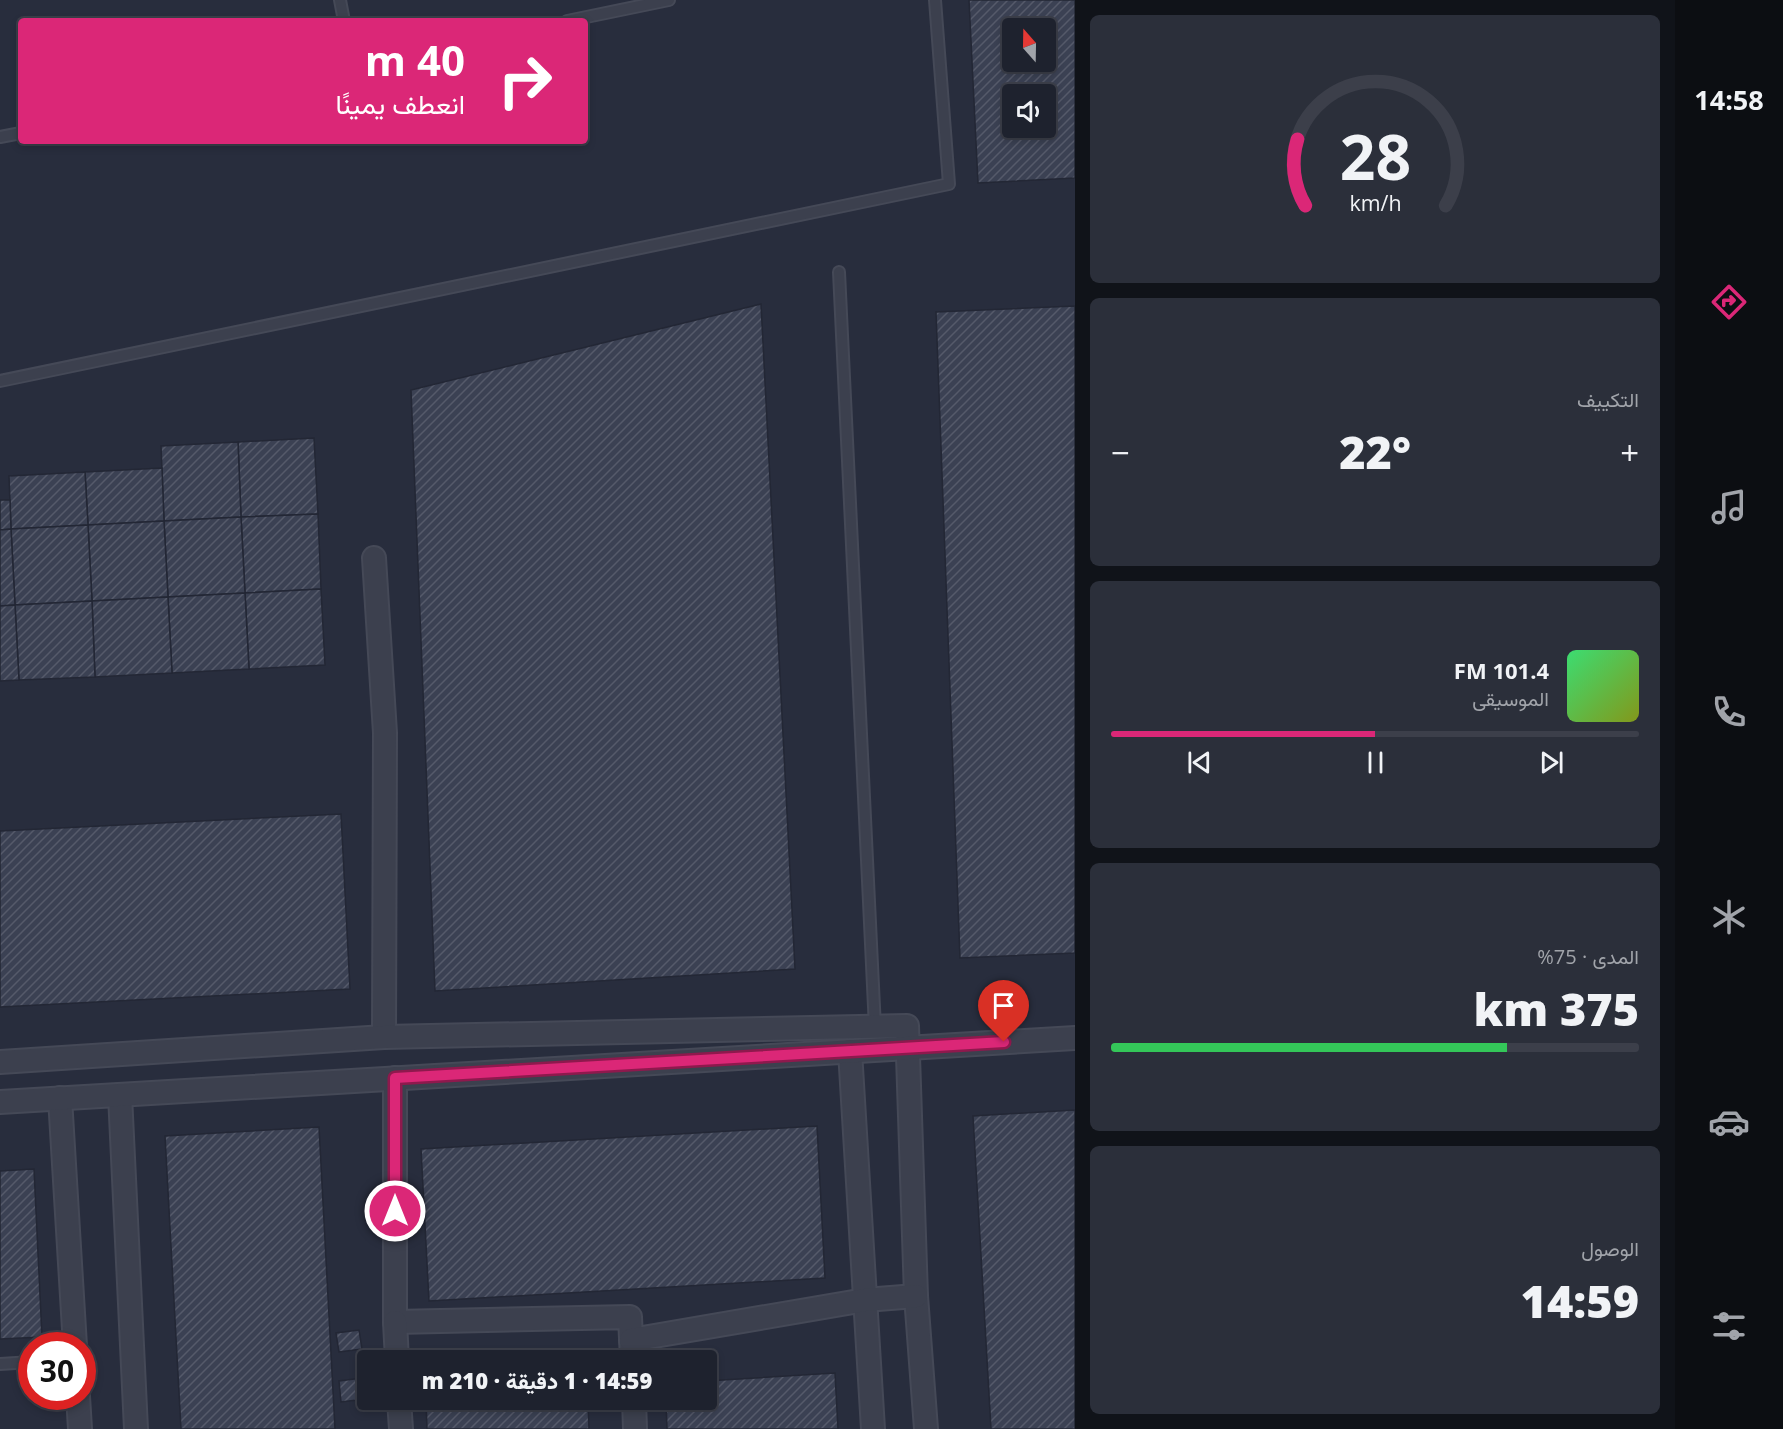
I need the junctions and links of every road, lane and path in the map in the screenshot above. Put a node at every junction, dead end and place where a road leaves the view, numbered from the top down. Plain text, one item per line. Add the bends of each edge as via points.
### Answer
1 (340, 0) edge
2 (669, 0) edge
3 (934, 0) edge
4 (343, 18) edge
5 (582, 18) edge
6 (18, 134) edge
7 (0, 137) edge
8 (840, 272) dead end
9 (0, 381) edge
10 (374, 558) dead end
11 (875, 1028) junction
12 (384, 1037) junction
13 (1075, 1038) edge
14 (909, 1048) junction
15 (850, 1051) junction
16 (0, 1062) edge
17 (395, 1078) junction
18 (120, 1095) junction
19 (60, 1098) junction
20 (0, 1102) edge
21 (916, 1296) junction
22 (865, 1300) junction
23 (395, 1322) junction
24 (74, 1332) edge
25 (396, 1350) edge
26 (631, 1350) edge
27 (18, 1363) edge
28 (0, 1364) edge
29 (79, 1410) edge
30 (400, 1410) edge
31 (634, 1410) edge
32 (80, 1429) edge
33 (136, 1429) edge
34 (401, 1429) edge
35 (635, 1429) edge
36 (873, 1429) edge
37 (926, 1429) edge

1 - 4 lane
2 - 5 lane
3 - 9 lane via 949,184
6 - 7 lane
8 - 11 lane
10 - 12 street via 385,733
11 - 12 street
11 - 14 street via 908,1026
12 - 16 street
13 - 14 street
14 - 15 street
14 - 21 street
15 - 17 street
15 - 22 street
17 - 18 street
17 - 23 street
18 - 19 street
18 - 33 street
19 - 20 street
19 - 24 street
21 - 22 street
21 - 37 street
22 - 26 street
22 - 36 street
23 - 25 street
23 - 26 street via 630,1317
27 - 28 lane
29 - 32 street
30 - 34 street
31 - 35 street

